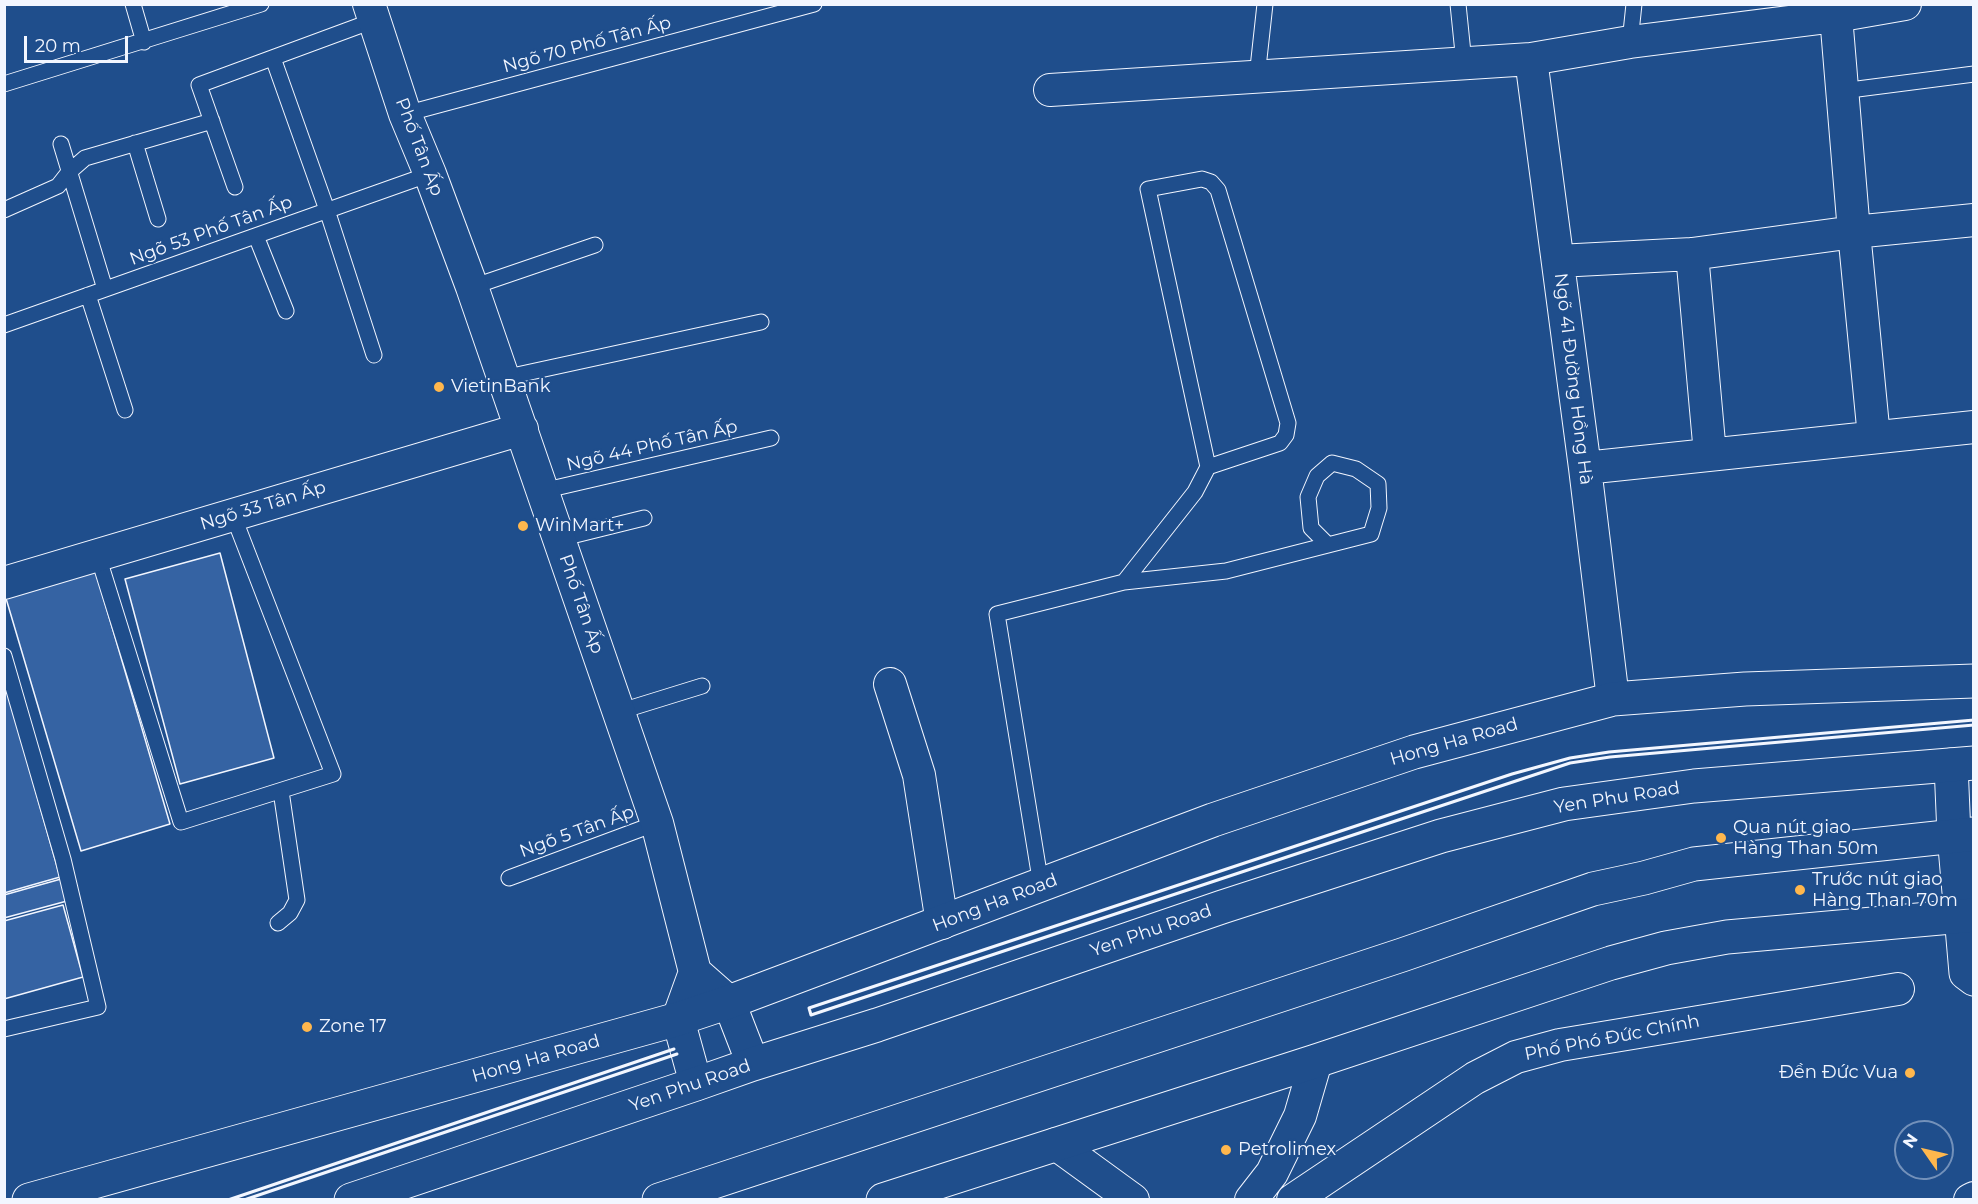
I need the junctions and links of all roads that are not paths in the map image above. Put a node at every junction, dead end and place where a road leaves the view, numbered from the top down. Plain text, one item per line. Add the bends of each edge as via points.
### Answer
1 (133, 4) edge
2 (261, 4) edge
3 (814, 4) edge
4 (1265, 4) edge
5 (1458, 4) edge
6 (1634, 4) edge
7 (1905, 4) edge
8 (1836, 10) edge
9 (372, 12) edge
10 (144, 42) junction
11 (1630, 42) junction
12 (273, 58) junction
13 (1531, 59) junction
14 (1464, 63) junction
15 (1974, 74) edge
16 (1257, 77) junction
17 (4, 84) edge
18 (1050, 90) dead end
19 (1842, 91) junction
20 (405, 114) junction
21 (212, 122) junction
22 (135, 143) junction
23 (61, 144) dead end
24 (69, 172) junction
25 (430, 174) junction
26 (235, 187) dead end
27 (4, 210) edge
28 (327, 210) junction
29 (158, 219) dead end
30 (1974, 220) edge
31 (1854, 232) junction
32 (256, 236) junction
33 (595, 245) dead end
34 (1692, 254) junction
35 (1558, 261) junction
36 (472, 287) junction
37 (105, 289) junction
38 (88, 295) junction
39 (286, 311) dead end
40 (761, 322) dead end
41 (4, 325) edge
42 (374, 356) dead end
43 (503, 378) junction
44 (125, 410) dead end
45 (1974, 427) edge
46 (522, 429) junction
47 (1874, 437) junction
48 (771, 438) dead end
49 (1710, 454) junction
50 (1208, 467) junction
51 (1585, 468) junction
52 (542, 491) junction
53 (233, 515) junction
54 (644, 518) dead end
55 (559, 538) junction
56 (1327, 544) junction
57 (98, 556) junction
58 (1124, 582) junction
59 (4, 583) edge
60 (4, 656) edge
61 (1974, 681) edge
62 (890, 684) dead end
63 (702, 686) dead end
64 (1613, 699) junction
65 (618, 712) junction
66 (1962, 764) edge
67 (281, 791) junction
68 (657, 823) junction
69 (1964, 835) edge
70 (509, 878) dead end
71 (1041, 885) junction
72 (1967, 916) edge
73 (278, 923) dead end
74 (942, 923) junction
75 (695, 972) junction
76 (1974, 979) edge
77 (1898, 989) dead end
78 (729, 1002) junction
79 (678, 1019) junction
80 (4, 1029) edge
81 (1316, 1061) junction
82 (753, 1064) junction
83 (696, 1084) junction
84 (1056, 1144) junction
85 (29, 1200) edge
86 (351, 1200) edge
87 (659, 1200) edge
88 (882, 1200) edge
89 (1133, 1200) edge
90 (1251, 1200) edge
91 (1293, 1200) edge

1 - 10 lane
2 - 10 lane
3 - 20 lane, Ngõ 70 Phố Tân Ấp
4 - 16 lane
5 - 14 lane
6 - 11 lane
7 - 8 street
8 - 11 street
8 - 19 street
9 - 12 lane
9 - 20 street, Phố Tân Ấp
10 - 17 lane
11 - 13 street
12 - 21 lane via 200,85
12 - 28 lane
13 - 14 street
13 - 35 street, Ngõ 41 Đường Hồng Hà
14 - 16 street
15 - 19 lane
16 - 18 street
19 - 31 street
20 - 25 street, Phố Tân Ấp
21 - 22 lane
21 - 26 lane
22 - 24 lane via 85,158
22 - 29 lane
23 - 24 lane
24 - 27 lane via 58,186
24 - 37 lane
25 - 28 lane, Ngõ 53 Phố Tân Ấp
25 - 36 street, Phố Tân Ấp
28 - 32 lane, Ngõ 53 Phố Tân Ấp
28 - 42 lane
30 - 31 street
31 - 34 street
31 - 47 street
32 - 37 lane, Ngõ 53 Phố Tân Ấp
32 - 39 lane
33 - 36 lane
34 - 35 street
34 - 49 street
35 - 51 street, Ngõ 41 Đường Hồng Hà
36 - 43 street, Phố Tân Ấp
37 - 38 lane, Ngõ 53 Phố Tân Ấp
38 - 41 lane, Ngõ 53 Phố Tân Ấp
38 - 44 lane
40 - 43 lane
43 - 46 street, Phố Tân Ấp
45 - 47 street
46 - 52 street, Phố Tân Ấp
46 - 53 street, Ngõ 33 Tân Ấp
47 - 49 street
48 - 52 lane, Ngõ 44 Phố Tân Ấp
49 - 51 street
50 - 50 lane via 1148,189 1202,179 1218,190 1288,423 1280,443
50 - 58 lane via 1195,492
51 - 64 street, Ngõ 41 Đường Hồng Hà
52 - 55 street, Phố Tân Ấp
53 - 57 street, Ngõ 33 Tân Ấp
53 - 67 lane via 333,774
54 - 55 lane
55 - 65 street, Phố Tân Ấp
56 - 56 lane via 1371,534 1379,508 1378,484 1356,469 1332,463 1317,476 1308,497 1311,528
56 - 58 lane via 1226,571
57 - 59 street, Ngõ 33 Tân Ấp
57 - 67 lane via 181,822
58 - 71 lane via 997,614
60 - 80 lane via 63,859 98,1007
61 - 64 main road, Hong Ha Road via 1745,688
62 - 74 street via 919,775
63 - 65 lane
64 - 71 main road, Hong Ha Road via 1414,752 1213,820
65 - 68 street, Phố Tân Ấp
66 - 69 main road
66 - 82 main road, Yen Phu Road via 1694,786 1564,804 1441,836
67 - 73 lane via 297,900
68 - 70 lane, Ngõ 5 Tân Ấp
68 - 75 street, Phố Tân Ấp
69 - 72 main road
69 - 87 main road via 1694,864 1593,889
71 - 74 main road, Hong Ha Road
72 - 76 main road via 1966,973
72 - 81 main road via 1727,937 1666,948
74 - 78 main road, Hong Ha Road
75 - 78 street
75 - 79 street
77 - 91 street, Phố Phó Đức Chính via 1560,1045 1516,1057 1475,1078
78 - 79 main road, Hong Ha Road
78 - 82 street
79 - 83 street
79 - 85 main road, Hong Ha Road
81 - 84 main road
81 - 90 street via 1300,1116 1272,1173
82 - 83 main road, Yen Phu Road
83 - 86 main road, Yen Phu Road
84 - 88 main road
84 - 89 street

